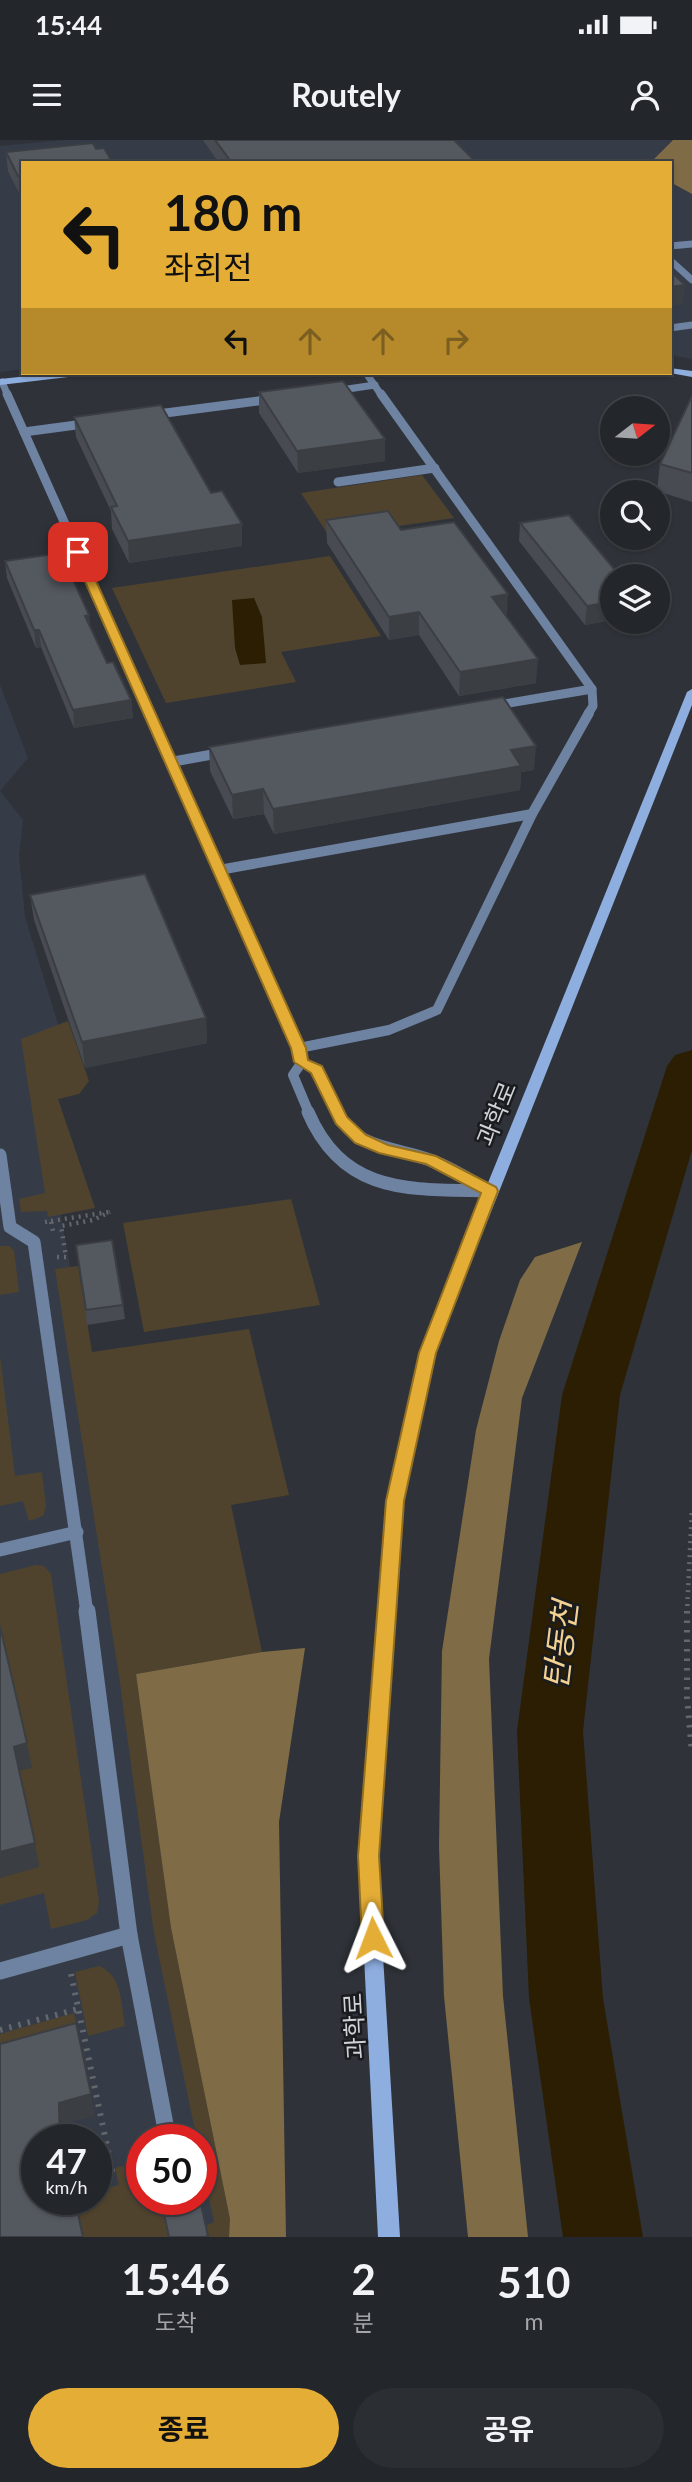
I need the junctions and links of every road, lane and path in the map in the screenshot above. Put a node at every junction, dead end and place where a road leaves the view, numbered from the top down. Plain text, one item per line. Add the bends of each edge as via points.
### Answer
1 (672, 244) edge
2 (692, 244) edge
3 (672, 262) edge
4 (692, 280) edge
5 (692, 325) edge
6 (672, 328) edge
7 (672, 370) edge
8 (692, 374) edge
9 (60, 375) edge
10 (368, 375) edge
11 (1, 382) edge
12 (375, 385) junction
13 (321, 392) edge
14 (280, 398) edge
15 (140, 416) edge
16 (101, 422) edge
17 (24, 432) junction
18 (435, 468) junction
19 (338, 482) dead end
20 (592, 689) junction
21 (692, 692) edge
22 (483, 708) edge
23 (239, 750) edge
24 (171, 762) junction
25 (532, 814) junction
26 (219, 870) junction
27 (299, 1048) junction
28 (302, 1062) junction
29 (0, 1155) edge
30 (490, 1191) junction
31 (51, 1221) dead end
32 (61, 1226) dead end
33 (5, 1228) edge
34 (692, 1508) edge
35 (77, 1532) junction
36 (0, 1550) edge
37 (692, 1753) edge
38 (129, 1935) junction
39 (0, 1971) edge
40 (71, 1973) dead end
41 (78, 2009) junction
42 (0, 2030) edge
43 (102, 2124) edge
44 (165, 2124) edge
45 (389, 2237) edge

1 - 2 lane
3 - 4 lane
5 - 6 lane
7 - 8 main road
9 - 11 main road
10 - 12 lane
11 - 17 lane
12 - 13 lane
12 - 18 lane
14 - 15 lane
16 - 17 lane
17 - 24 lane
18 - 19 lane
18 - 20 lane
20 - 22 lane
20 - 25 lane via 593,706
21 - 30 main road, 과학로
23 - 24 lane
24 - 26 lane
25 - 26 lane
25 - 27 lane via 437,1010 406,1025
26 - 27 lane
27 - 28 lane
28 - 30 lane via 317,1069 341,1120 360,1139 430,1160
28 - 30 lane via 293,1075 322,1141 351,1171 401,1189
29 - 33 lane
30 - 45 main road, 과학로 via 427,1353 395,1501 368,1856
31 - 32 path via 110,1212
33 - 35 lane via 34,1242
34 - 37 path via 687,1697
35 - 36 lane
35 - 38 lane
38 - 39 lane
38 - 44 lane
40 - 41 path
41 - 42 path
41 - 43 path

